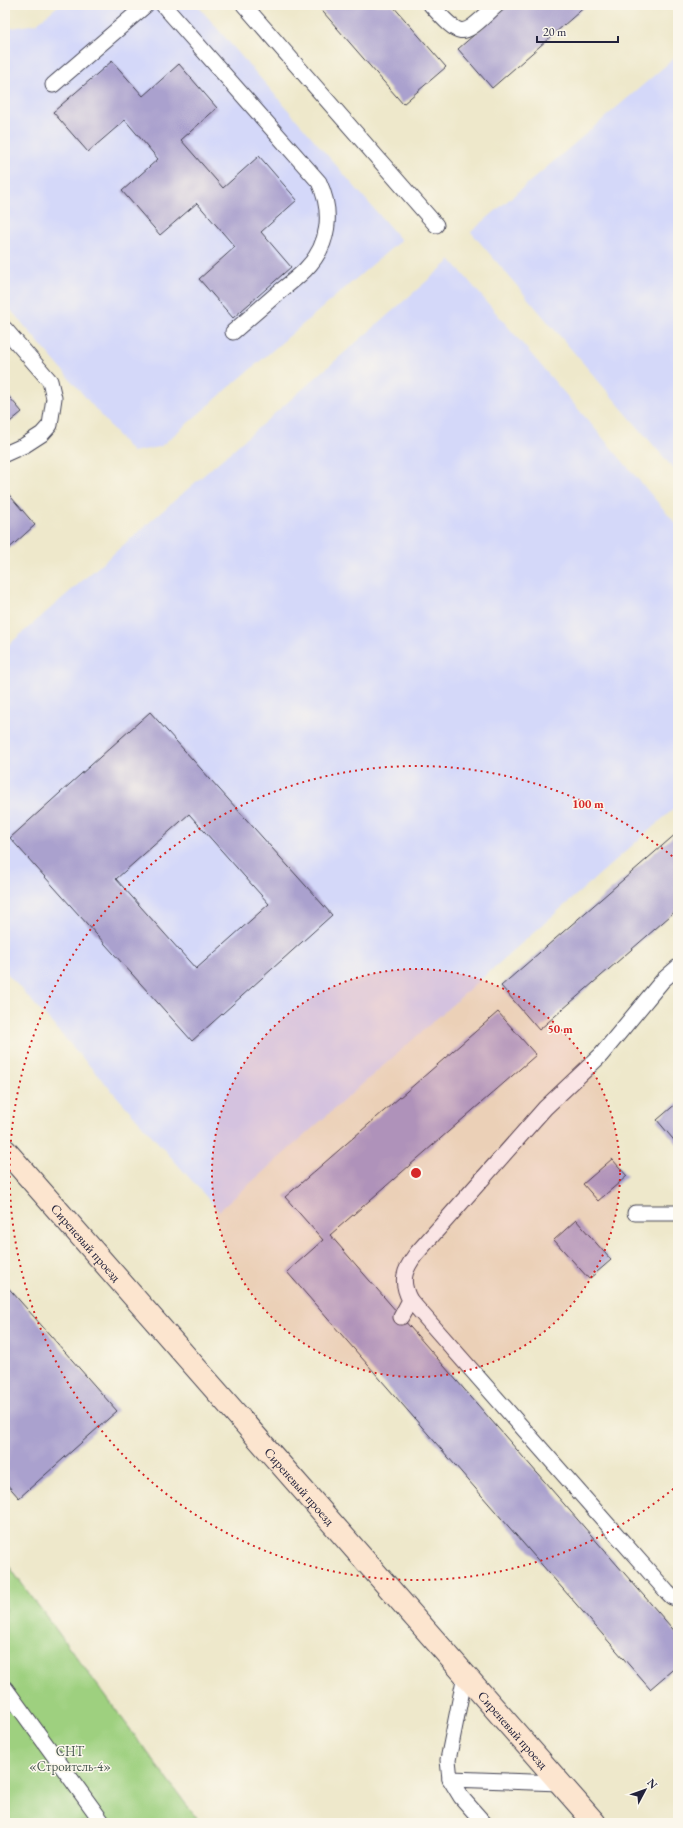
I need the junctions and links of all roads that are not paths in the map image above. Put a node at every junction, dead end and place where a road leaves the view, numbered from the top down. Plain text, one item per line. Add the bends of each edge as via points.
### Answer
1 (146, 5) edge
2 (163, 5) edge
3 (244, 5) edge
4 (431, 5) edge
5 (497, 5) edge
6 (53, 85) dead end
7 (436, 225) dead end
8 (5, 329) edge
9 (233, 332) dead end
10 (5, 454) edge
11 (678, 967) edge
12 (5, 1150) edge
13 (635, 1213) dead end
14 (678, 1213) edge
15 (410, 1300) junction
16 (401, 1317) dead end
17 (678, 1598) edge
18 (465, 1675) junction
19 (5, 1688) edge
20 (450, 1779) junction
21 (560, 1783) junction
22 (103, 1823) edge
23 (484, 1823) edge
24 (594, 1823) edge

1 - 6 lane
2 - 9 lane via 318,182 325,196 328,214 325,237 318,253 306,269
3 - 7 lane
4 - 5 lane via 449,26 461,31 472,27
8 - 10 lane via 50,381 54,398 50,425 42,434 25,445
11 - 15 lane via 663,980 601,1055 545,1108 416,1254 407,1266 404,1278 405,1290
12 - 18 main road, Сиреневый проезд
13 - 14 lane
15 - 16 lane
15 - 17 lane via 667,1592
18 - 20 lane via 448,1760
18 - 21 main road, Сиреневый проезд
19 - 22 lane
20 - 21 lane
20 - 23 lane via 461,1797
21 - 24 main road, Сиреневый проезд

